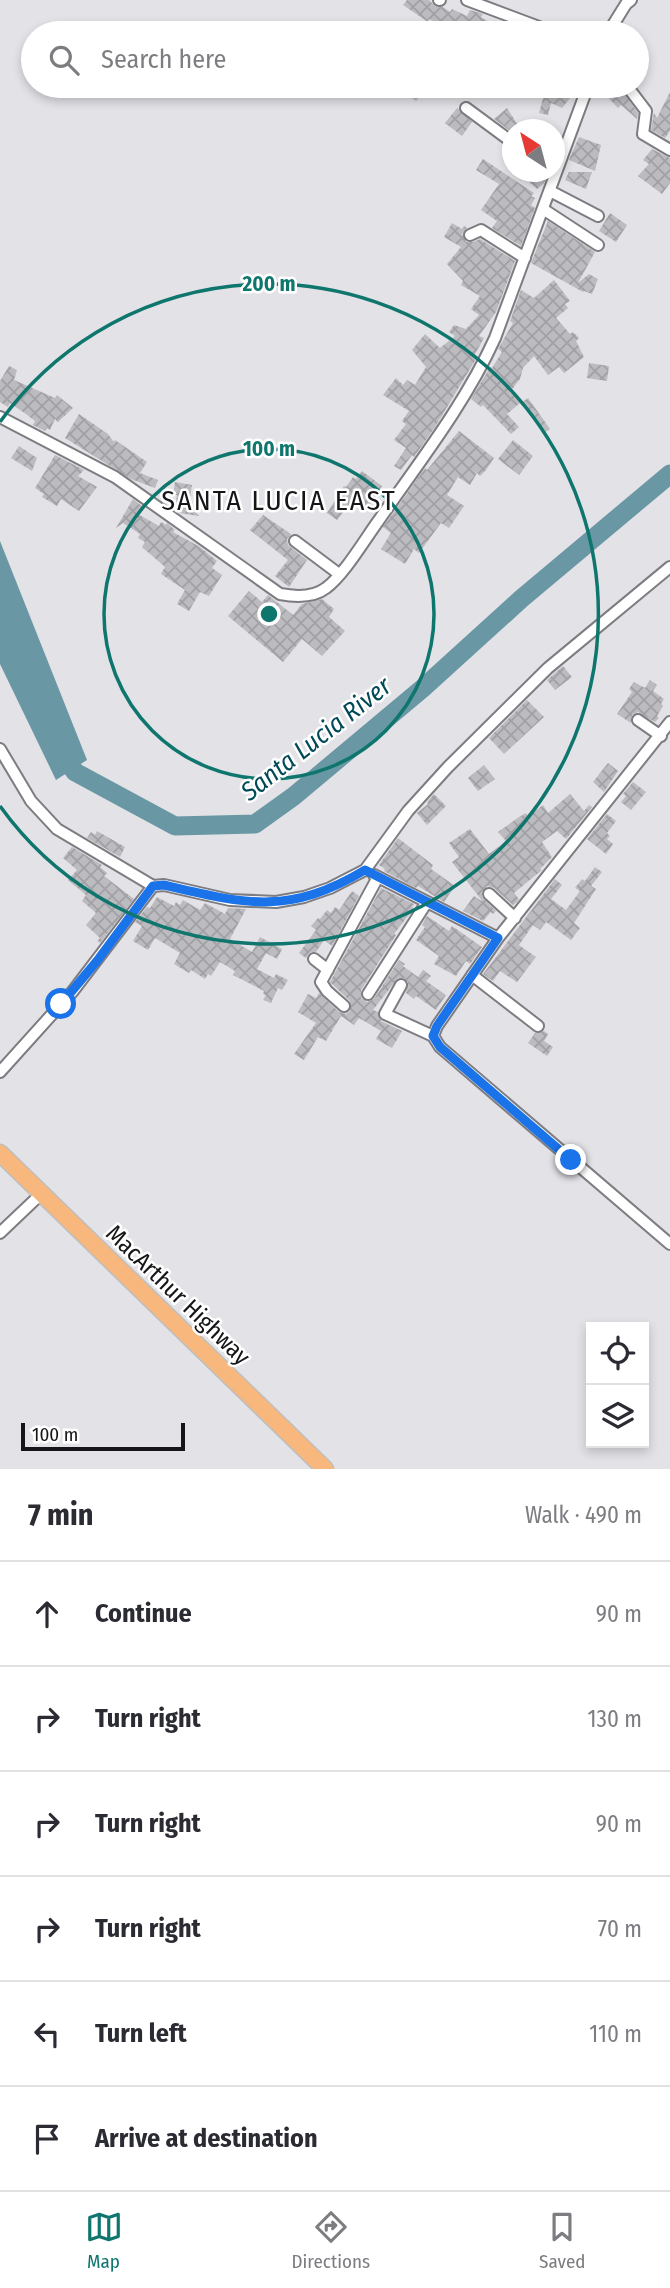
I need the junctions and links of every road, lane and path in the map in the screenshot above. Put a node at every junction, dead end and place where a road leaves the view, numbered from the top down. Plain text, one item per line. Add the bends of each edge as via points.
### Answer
1 (467, 0) edge
2 (631, 0) edge
3 (523, 21) edge
4 (615, 21) edge
5 (583, 98) edge
6 (636, 98) edge
7 (466, 108) dead end
8 (502, 134) edge
9 (565, 145) edge
10 (670, 149) edge
11 (552, 182) edge
12 (550, 191) junction
13 (543, 209) junction
14 (598, 216) dead end
15 (470, 235) dead end
16 (598, 245) dead end
17 (525, 258) junction
18 (0, 417) edge
19 (295, 541) dead end
20 (670, 567) edge
21 (339, 574) junction
22 (638, 720) dead end
23 (670, 722) edge
24 (661, 736) junction
25 (1, 751) edge
26 (365, 870) junction
27 (378, 877) junction
28 (153, 886) junction
29 (489, 894) dead end
30 (427, 902) junction
31 (515, 918) junction
32 (498, 938) junction
33 (314, 960) dead end
34 (328, 970) junction
35 (472, 975) junction
36 (401, 985) dead end
37 (368, 994) dead end
38 (344, 1006) dead end
39 (538, 1026) dead end
40 (433, 1036) junction
41 (0, 1072) edge
42 (0, 1153) edge
43 (42, 1193) junction
44 (0, 1233) edge
45 (670, 1244) edge
46 (325, 1469) edge

1 - 3 street
2 - 4 street
5 - 9 street
6 - 10 street via 646,111 643,134
7 - 8 street
11 - 12 street
12 - 13 street
12 - 14 street
13 - 16 street
13 - 17 street
15 - 17 street via 481,230
17 - 21 street via 474,381
18 - 21 street via 115,477 280,594 320,592
19 - 21 street
20 - 26 street via 548,668 475,740 408,811
22 - 24 street
23 - 24 street
24 - 31 street
25 - 28 street via 31,801 57,829
26 - 27 street
26 - 28 street via 304,897 269,903
27 - 30 street
27 - 34 street
28 - 41 street via 73,991
29 - 31 street
30 - 32 street
30 - 37 street
31 - 32 street
32 - 35 street
33 - 34 street
34 - 38 street via 322,985
35 - 39 street
35 - 40 street
36 - 40 street via 385,1014
40 - 45 street via 440,1047
42 - 43 highway, MacArthur Highway
43 - 44 street
43 - 46 highway, MacArthur Highway

